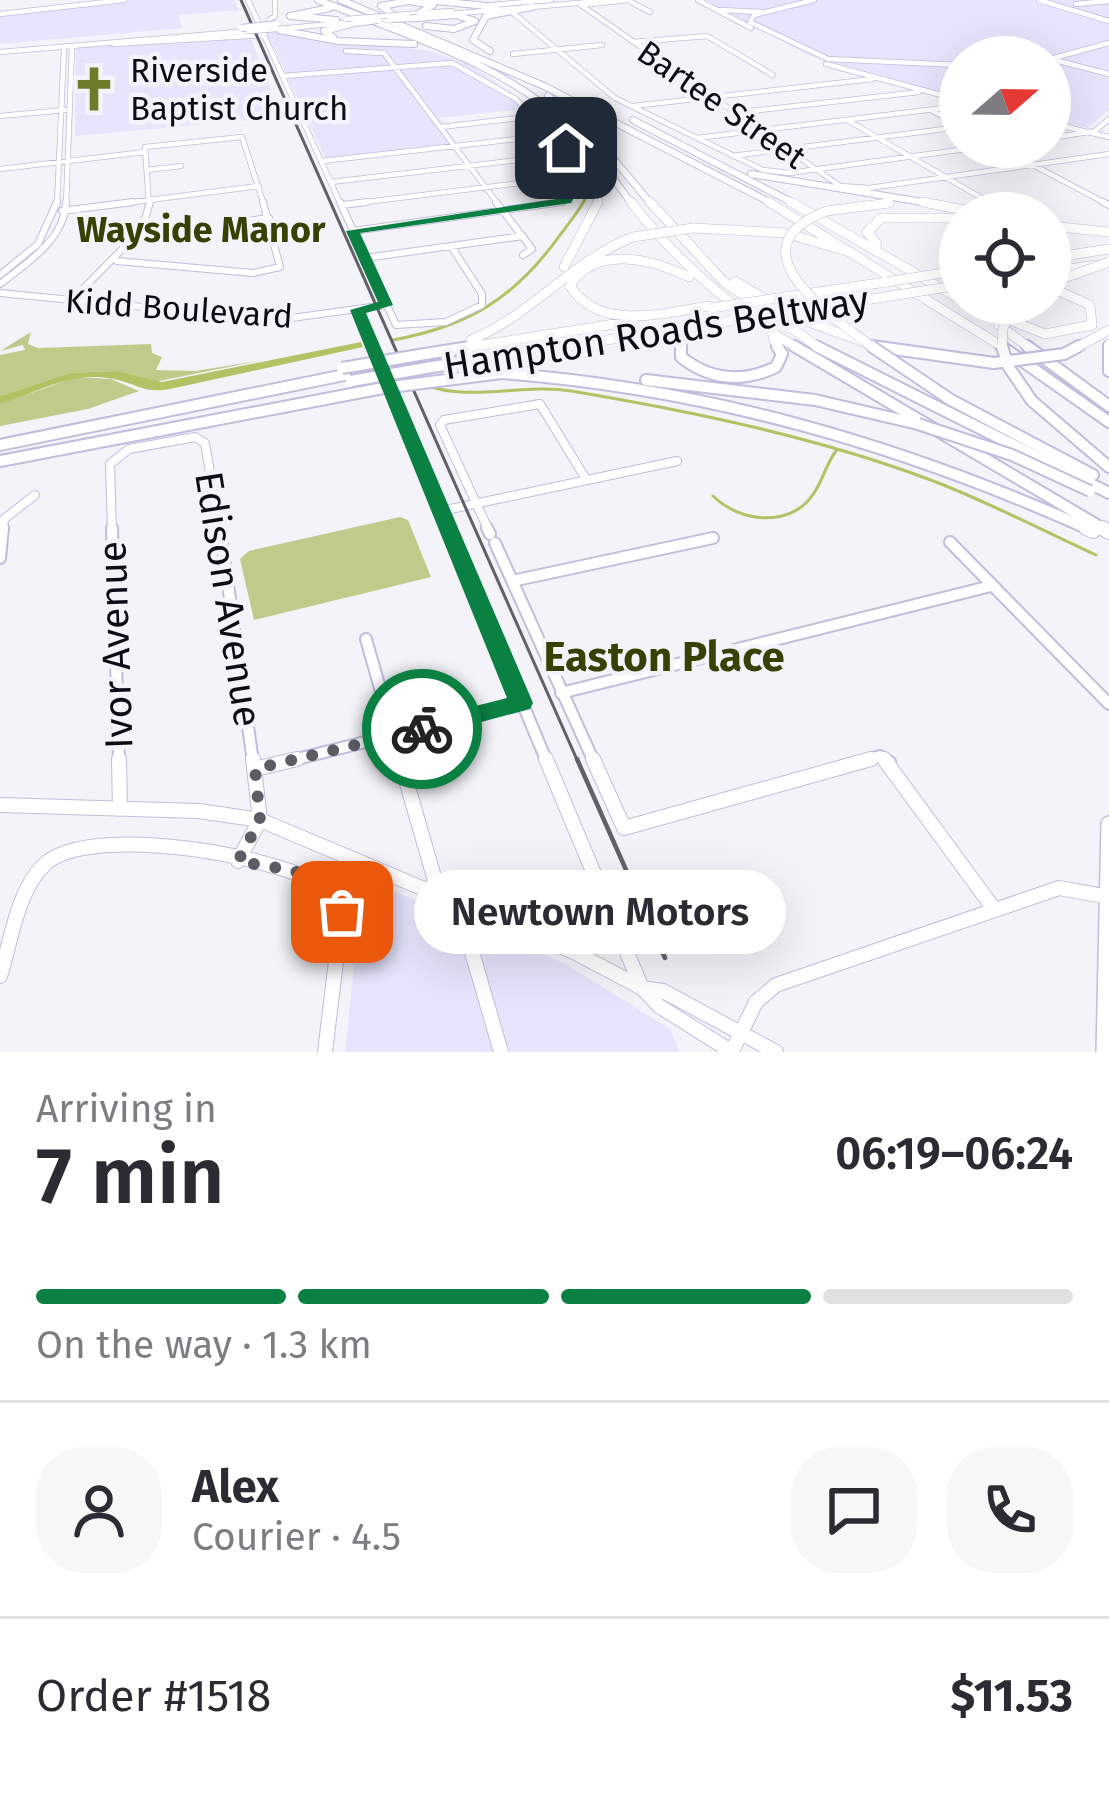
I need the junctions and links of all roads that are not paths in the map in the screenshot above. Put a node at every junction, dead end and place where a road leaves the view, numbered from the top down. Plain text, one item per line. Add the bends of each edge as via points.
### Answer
1 (124, 0) edge
2 (248, 0) edge
3 (275, 0) edge
4 (323, 0) edge
5 (341, 0) edge
6 (354, 0) edge
7 (425, 0) edge
8 (444, 0) edge
9 (613, 0) edge
10 (696, 0) edge
11 (814, 0) edge
12 (1040, 0) edge
13 (519, 1) edge
14 (554, 1) edge
15 (630, 1) edge
16 (96, 2) edge
17 (301, 2) edge
18 (578, 2) edge
19 (1109, 2) edge
20 (1065, 5) junction
21 (497, 7) junction
22 (532, 7) junction
23 (1073, 7) junction
24 (718, 11) junction
25 (650, 12) dead end
26 (762, 12) junction
27 (0, 14) edge
28 (392, 17) junction
29 (410, 17) junction
30 (366, 19) junction
31 (336, 20) junction
32 (352, 20) junction
33 (378, 20) joint
34 (1109, 21) edge
35 (258, 22) junction
36 (276, 26) junction
37 (242, 30) junction
38 (265, 35) junction
39 (633, 42) junction
40 (1109, 43) edge
41 (602, 45) dead end
42 (0, 50) edge
43 (557, 50) junction
44 (346, 51) dead end
45 (68, 53) junction
46 (1071, 53) edge
47 (513, 54) dead end
48 (456, 55) junction
49 (865, 62) junction
50 (939, 64) edge
51 (1071, 64) edge
52 (394, 65) junction
53 (524, 66) junction
54 (855, 72) junction
55 (1109, 73) edge
56 (773, 75) dead end
57 (283, 76) junction
58 (878, 78) junction
59 (923, 90) junction
60 (939, 96) edge
61 (711, 97) junction
62 (631, 106) junction
63 (939, 108) edge
64 (66, 110) junction
65 (931, 110) junction
66 (734, 113) junction
67 (939, 114) edge
68 (0, 116) edge
69 (535, 116) junction
70 (1109, 119) edge
71 (847, 120) junction
72 (441, 127) junction
73 (1071, 128) edge
74 (939, 129) edge
75 (759, 130) junction
76 (1088, 132) junction
77 (553, 134) junction
78 (1071, 135) edge
79 (1109, 137) edge
80 (697, 138) junction
81 (876, 138) junction
82 (454, 146) junction
83 (785, 149) junction
84 (145, 152) junction
85 (696, 152) junction
86 (594, 153) junction
87 (939, 153) edge
88 (570, 154) junction
89 (1109, 154) edge
90 (732, 156) junction
91 (907, 157) junction
92 (1071, 160) edge
93 (322, 161) junction
94 (64, 162) junction
95 (181, 166) dead end
96 (470, 166) junction
97 (1012, 168) edge
98 (1039, 168) edge
99 (0, 169) edge
100 (814, 169) junction
101 (147, 170) junction
102 (578, 176) junction
103 (942, 178) junction
104 (332, 182) junction
105 (259, 187) junction
106 (486, 187) junction
107 (970, 192) edge
108 (150, 200) junction
109 (939, 204) edge
110 (342, 205) junction
111 (1109, 205) edge
112 (939, 208) edge
113 (67, 210) junction
114 (57, 211) junction
115 (504, 211) junction
116 (939, 217) edge
117 (269, 218) junction
118 (662, 218) junction
119 (224, 224) dead end
120 (1071, 228) edge
121 (352, 231) junction
122 (1109, 232) edge
123 (523, 236) junction
124 (451, 246) junction
125 (523, 255) dead end
126 (1109, 257) edge
127 (365, 258) junction
128 (1071, 260) edge
129 (116, 261) junction
130 (1071, 262) edge
131 (907, 272) junction
132 (1071, 275) edge
133 (3, 276) edge
134 (939, 280) edge
135 (939, 280) edge
136 (558, 282) junction
137 (892, 288) junction
138 (939, 289) edge
139 (0, 293) edge
140 (721, 296) junction
141 (1071, 296) edge
142 (72, 301) junction
143 (386, 305) junction
144 (803, 305) junction
145 (358, 310) junction
146 (744, 314) junction
147 (720, 315) junction
148 (995, 324) edge
149 (1001, 324) edge
150 (1017, 324) edge
151 (1109, 330) edge
152 (1109, 344) edge
153 (429, 358) junction
154 (1109, 371) edge
155 (501, 373) junction
156 (349, 374) junction
157 (1037, 406) junction
158 (1109, 406) edge
159 (1109, 422) edge
160 (0, 441) edge
161 (1109, 457) edge
162 (0, 458) edge
163 (676, 460) dead end
164 (1109, 467) edge
165 (586, 479) junction
166 (110, 480) junction
167 (93, 483) dead end
168 (1109, 493) edge
169 (35, 495) dead end
170 (474, 501) junction
171 (441, 511) junction
172 (1109, 536) edge
173 (713, 538) dead end
174 (950, 542) dead end
175 (0, 558) edge
176 (512, 581) junction
177 (991, 586) junction
178 (366, 639) dead end
179 (562, 692) junction
180 (521, 703) junction
181 (1109, 704) edge
182 (393, 736) junction
183 (255, 769) junction
184 (0, 805) edge
185 (120, 809) junction
186 (260, 820) junction
187 (1109, 824) edge
188 (238, 861) junction
189 (438, 891) junction
190 (1107, 896) edge
191 (466, 903) junction
192 (994, 909) junction
193 (608, 910) junction
194 (574, 952) junction
195 (0, 976) edge
196 (642, 988) junction
197 (741, 1033) junction
198 (325, 1052) edge
199 (501, 1052) edge
200 (732, 1052) edge
201 (776, 1052) edge
202 (1104, 1052) edge

1 - 16 street
2 - 35 street
3 - 36 street
4 - 32 highway
4 - 118 highway via 536,89 588,129
5 - 131 highway via 542,82
6 - 28 highway
7 - 21 highway
8 - 13 street
9 - 22 main road
10 - 24 street
11 - 26 street
12 - 20 street
13 - 14 main road
14 - 18 main road
14 - 21 main road
15 - 18 street
15 - 25 street
16 - 27 street
17 - 36 highway
18 - 39 street, Bartee Street
18 - 43 street via 512,12
19 - 20 street
19 - 23 street
20 - 23 street
21 - 29 main road
22 - 29 main road
22 - 53 highway via 488,15 474,38
23 - 34 street
24 - 26 street
24 - 54 street via 804,57
26 - 49 street via 750,22 806,52
28 - 29 highway
28 - 29 highway via 382,6 433,5
28 - 32 main road, bridge
28 - 33 main road, bridge
29 - 29 highway via 460,16 475,22 443,29
29 - 53 highway
30 - 32 highway
30 - 32 highway via 382,31 352,38 323,32
30 - 48 highway
31 - 32 main road
31 - 32 highway via 290,15 321,8
31 - 36 main road
32 - 33 highway, bridge
32 - 36 main road
35 - 36 street
35 - 38 street
36 - 37 highway, bridge
36 - 48 highway
37 - 42 main road, bridge
37 - 42 main road
38 - 45 street
38 - 57 street
39 - 56 street via 708,36
39 - 61 street, Bartee Street
40 - 46 street
41 - 43 street
42 - 45 street
43 - 47 street
43 - 62 street
44 - 52 street via 382,52
45 - 64 street
48 - 86 highway via 534,96
49 - 50 street
49 - 54 street
51 - 55 street
52 - 57 street
52 - 69 street via 441,61 463,68
52 - 72 street
53 - 85 highway
54 - 58 street
57 - 93 street
58 - 59 street
58 - 61 street
59 - 60 street
59 - 66 street
61 - 62 street
61 - 66 street, Bartee Street
62 - 80 street
63 - 65 street
64 - 68 street
64 - 94 street
65 - 67 street
65 - 71 street
66 - 75 street, Bartee Street
69 - 72 street
69 - 77 street
70 - 76 street
71 - 75 street
71 - 81 street
72 - 82 street
73 - 76 street
74 - 81 street
75 - 80 street
75 - 83 street, Bartee Street
76 - 78 street
76 - 79 street
77 - 82 street
77 - 88 street
80 - 90 street
81 - 83 street
81 - 91 street
82 - 93 street
82 - 96 street
83 - 90 street
83 - 100 street, Bartee Street
84 - 94 street
84 - 101 street
84 - 105 street via 150,144 241,136
85 - 109 highway via 788,185
85 - 131 highway
86 - 136 highway via 602,191
86 - 140 highway via 665,246
87 - 91 street
88 - 96 street
88 - 102 street
89 - 92 street
90 - 100 street via 763,170
91 - 100 street
91 - 103 street
93 - 104 street
94 - 99 street
94 - 113 street
94 - 114 street
95 - 101 street
96 - 104 street
96 - 106 street
97 - 103 street
98 - 111 street
100 - 103 street, Bartee Street via 840,186
101 - 108 street
102 - 106 street
102 - 115 street via 572,198
103 - 107 street
104 - 110 street
105 - 108 street
105 - 117 street
106 - 110 street
106 - 115 street
108 - 113 street
108 - 129 street via 142,230
110 - 121 street
112 - 168 highway, bridge via 895,203 827,211 789,232 782,250 857,336
113 - 114 street
113 - 133 street via 53,238
114 - 133 street via 38,244
115 - 121 street
115 - 123 street
116 - 131 highway via 898,214 870,225 871,239
117 - 119 street
117 - 129 street via 283,262 274,270
118 - 151 highway, bridge via 727,276 826,332 910,357 994,363 1064,354
118 - 168 highway via 724,283 809,341
120 - 122 highway
121 - 127 street
123 - 124 street
123 - 125 street via 532,249
124 - 127 street
124 - 143 street via 482,305 446,322 399,326
126 - 128 highway
126 - 130 highway
126 - 132 highway, bridge
127 - 143 street
129 - 142 street
131 - 136 highway, bridge via 805,237 693,227 633,237 586,256
131 - 138 highway
131 - 159 highway
134 - 137 highway, Hampton Roads Beltway, bridge
135 - 137 highway, Hampton Roads Beltway, bridge
136 - 153 highway via 522,319
137 - 144 highway, Hampton Roads Beltway
137 - 147 highway, Hampton Roads Beltway, bridge via 785,297
139 - 142 street, Kidd Boulevard
140 - 146 highway
140 - 147 highway via 676,269 636,260 587,267 570,286 580,302 610,313
141 - 150 highway via 1090,305 1092,325 1036,332
142 - 145 street, Kidd Boulevard via 277,320
143 - 145 street, Kidd Boulevard
144 - 147 highway, bridge
144 - 147 highway, Hampton Roads Beltway, bridge
145 - 171 street
146 - 147 highway via 781,350 776,367 754,376 724,377 680,357 688,334
146 - 172 highway
147 - 153 highway, Hampton Roads Beltway
147 - 153 highway, Hampton Roads Beltway
148 - 158 highway
149 - 157 highway, bridge via 1010,372
152 - 154 highway
153 - 156 highway, Hampton Roads Beltway, bridge
155 - 162 highway, bridge
155 - 168 highway, bridge via 607,376 860,409 972,440
155 - 172 highway via 632,385 833,431 956,471
156 - 160 highway
156 - 162 highway, Hampton Roads Beltway
157 - 161 highway
157 - 164 highway
163 - 165 street
165 - 170 street
165 - 170 street via 544,406 490,411 440,425
166 - 167 street
166 - 183 street, Edison Avenue via 112,459 130,448 189,436 205,443
166 - 185 street, Ivor Avenue
169 - 175 street via 4,519
170 - 171 street
170 - 176 street
171 - 180 street
173 - 176 street
174 - 177 street
176 - 179 street
177 - 179 street
177 - 181 street
178 - 182 street
179 - 192 street via 624,828 874,756 892,763
180 - 182 street
180 - 193 street
182 - 183 street
182 - 189 street
183 - 186 street, Edison Avenue
184 - 185 street
185 - 186 street
186 - 188 street
186 - 189 street
187 - 190 main road
188 - 195 street via 143,845 62,852 40,870
188 - 198 street via 321,880 339,895
189 - 191 street
190 - 192 street via 1059,888
190 - 202 main road
191 - 194 street
191 - 199 street
192 - 197 street via 767,989
193 - 194 street via 601,944
193 - 196 street
194 - 196 street
196 - 197 street via 664,991
196 - 200 street
197 - 200 street
197 - 201 street

